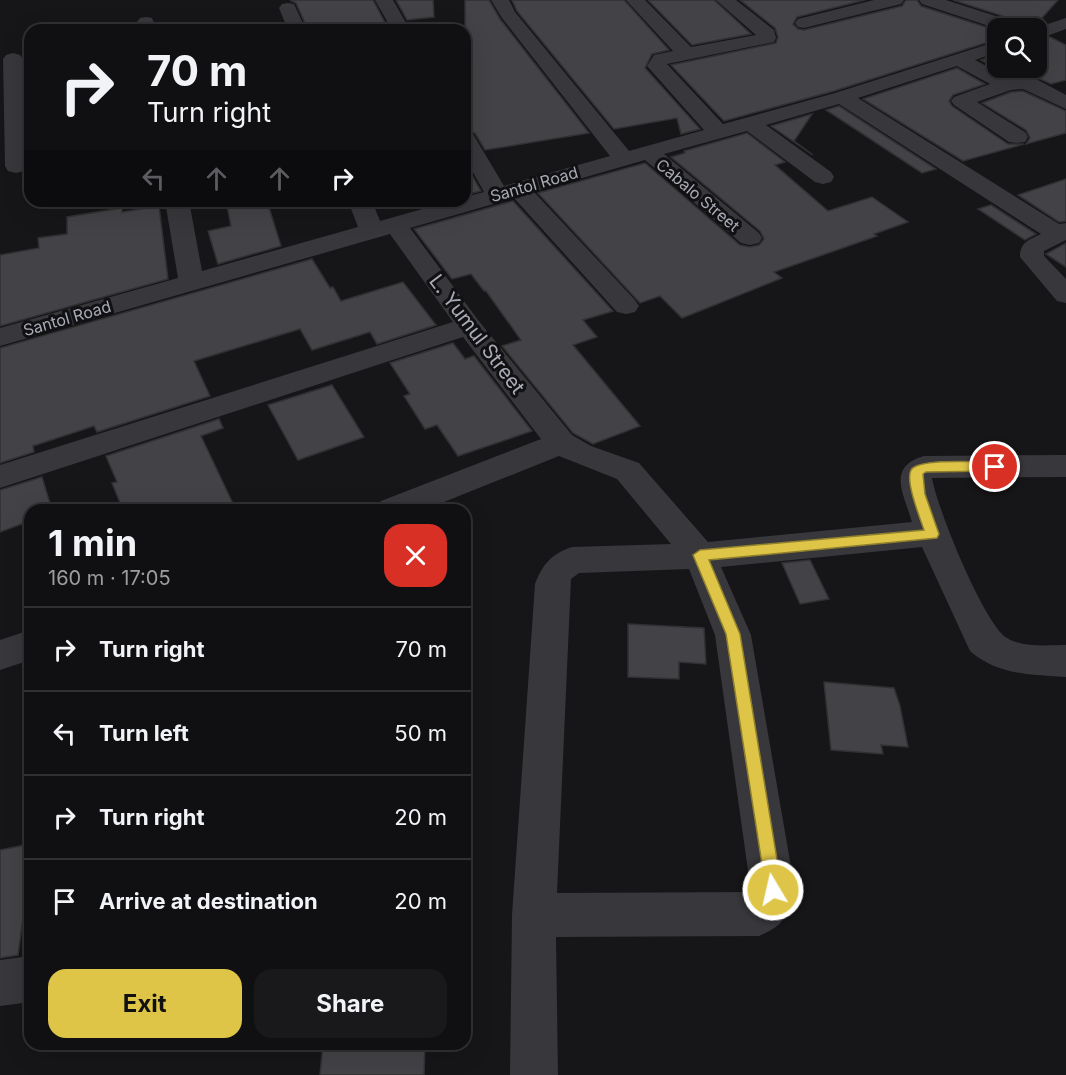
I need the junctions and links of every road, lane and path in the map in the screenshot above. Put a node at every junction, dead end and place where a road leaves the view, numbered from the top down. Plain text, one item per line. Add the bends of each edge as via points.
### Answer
1 (384, 0) edge
2 (500, 0) edge
3 (635, 0) edge
4 (725, 0) edge
5 (895, 0) edge
6 (928, 0) edge
7 (288, 8) dead end
8 (987, 19) edge
9 (804, 23) dead end
10 (1066, 23) edge
11 (295, 24) edge
12 (398, 24) edge
13 (1047, 31) edge
14 (1047, 34) edge
15 (1066, 40) edge
16 (987, 49) edge
17 (686, 53) junction
18 (958, 58) junction
19 (13, 59) dead end
20 (1006, 85) junction
21 (842, 97) junction
22 (1066, 103) edge
23 (750, 123) junction
24 (717, 131) junction
25 (1017, 137) dead end
26 (471, 146) edge
27 (647, 151) junction
28 (623, 158) junction
29 (15, 167) edge
30 (823, 177) dead end
31 (509, 192) junction
32 (471, 199) edge
33 (178, 207) edge
34 (365, 207) edge
35 (423, 207) edge
36 (382, 227) junction
37 (1062, 232) edge
38 (750, 238) dead end
39 (192, 283) junction
40 (1066, 295) edge
41 (626, 306) dead end
42 (469, 326) junction
43 (0, 337) edge
44 (561, 443) junction
45 (1066, 466) edge
46 (0, 477) edge
47 (407, 504) edge
48 (932, 534) junction
49 (700, 555) junction
50 (24, 647) edge
51 (0, 655) edge
52 (1066, 661) edge
53 (534, 915) junction
54 (24, 980) edge
55 (0, 983) edge
56 (534, 1075) edge

1 - 12 street
2 - 28 street via 507,14
3 - 17 street
4 - 17 street via 768,38
5 - 9 street
6 - 8 street
7 - 11 street
10 - 13 street
14 - 15 street
16 - 18 street, Santol Road
17 - 24 street via 661,59 657,66
18 - 20 street
18 - 21 street, Santol Road
19 - 29 street
20 - 22 street via 1028,82
20 - 25 street via 961,101
21 - 23 street, Santol Road
21 - 37 street
23 - 24 street, Santol Road
23 - 30 street
24 - 27 street, Santol Road
26 - 31 street
27 - 28 street, Santol Road
27 - 38 street, Cabalo Street
28 - 31 street, Santol Road
31 - 32 street, Santol Road
31 - 41 street
33 - 39 street
34 - 36 street, L. Yumul Street
35 - 36 street, Santol Road
36 - 39 street, Santol Road
36 - 42 street, L. Yumul Street
37 - 40 street via 1032,248 1032,257
39 - 43 street, Santol Road
42 - 44 street, L. Yumul Street
42 - 46 street
44 - 47 street
44 - 49 street via 628,471
45 - 48 street via 924,468 916,472
48 - 49 street
48 - 52 street via 983,640 990,647 1012,658
49 - 53 street via 572,560 557,571 552,584
49 - 53 street via 733,634 773,890 770,905 759,914
50 - 51 street
53 - 56 street
54 - 55 street

